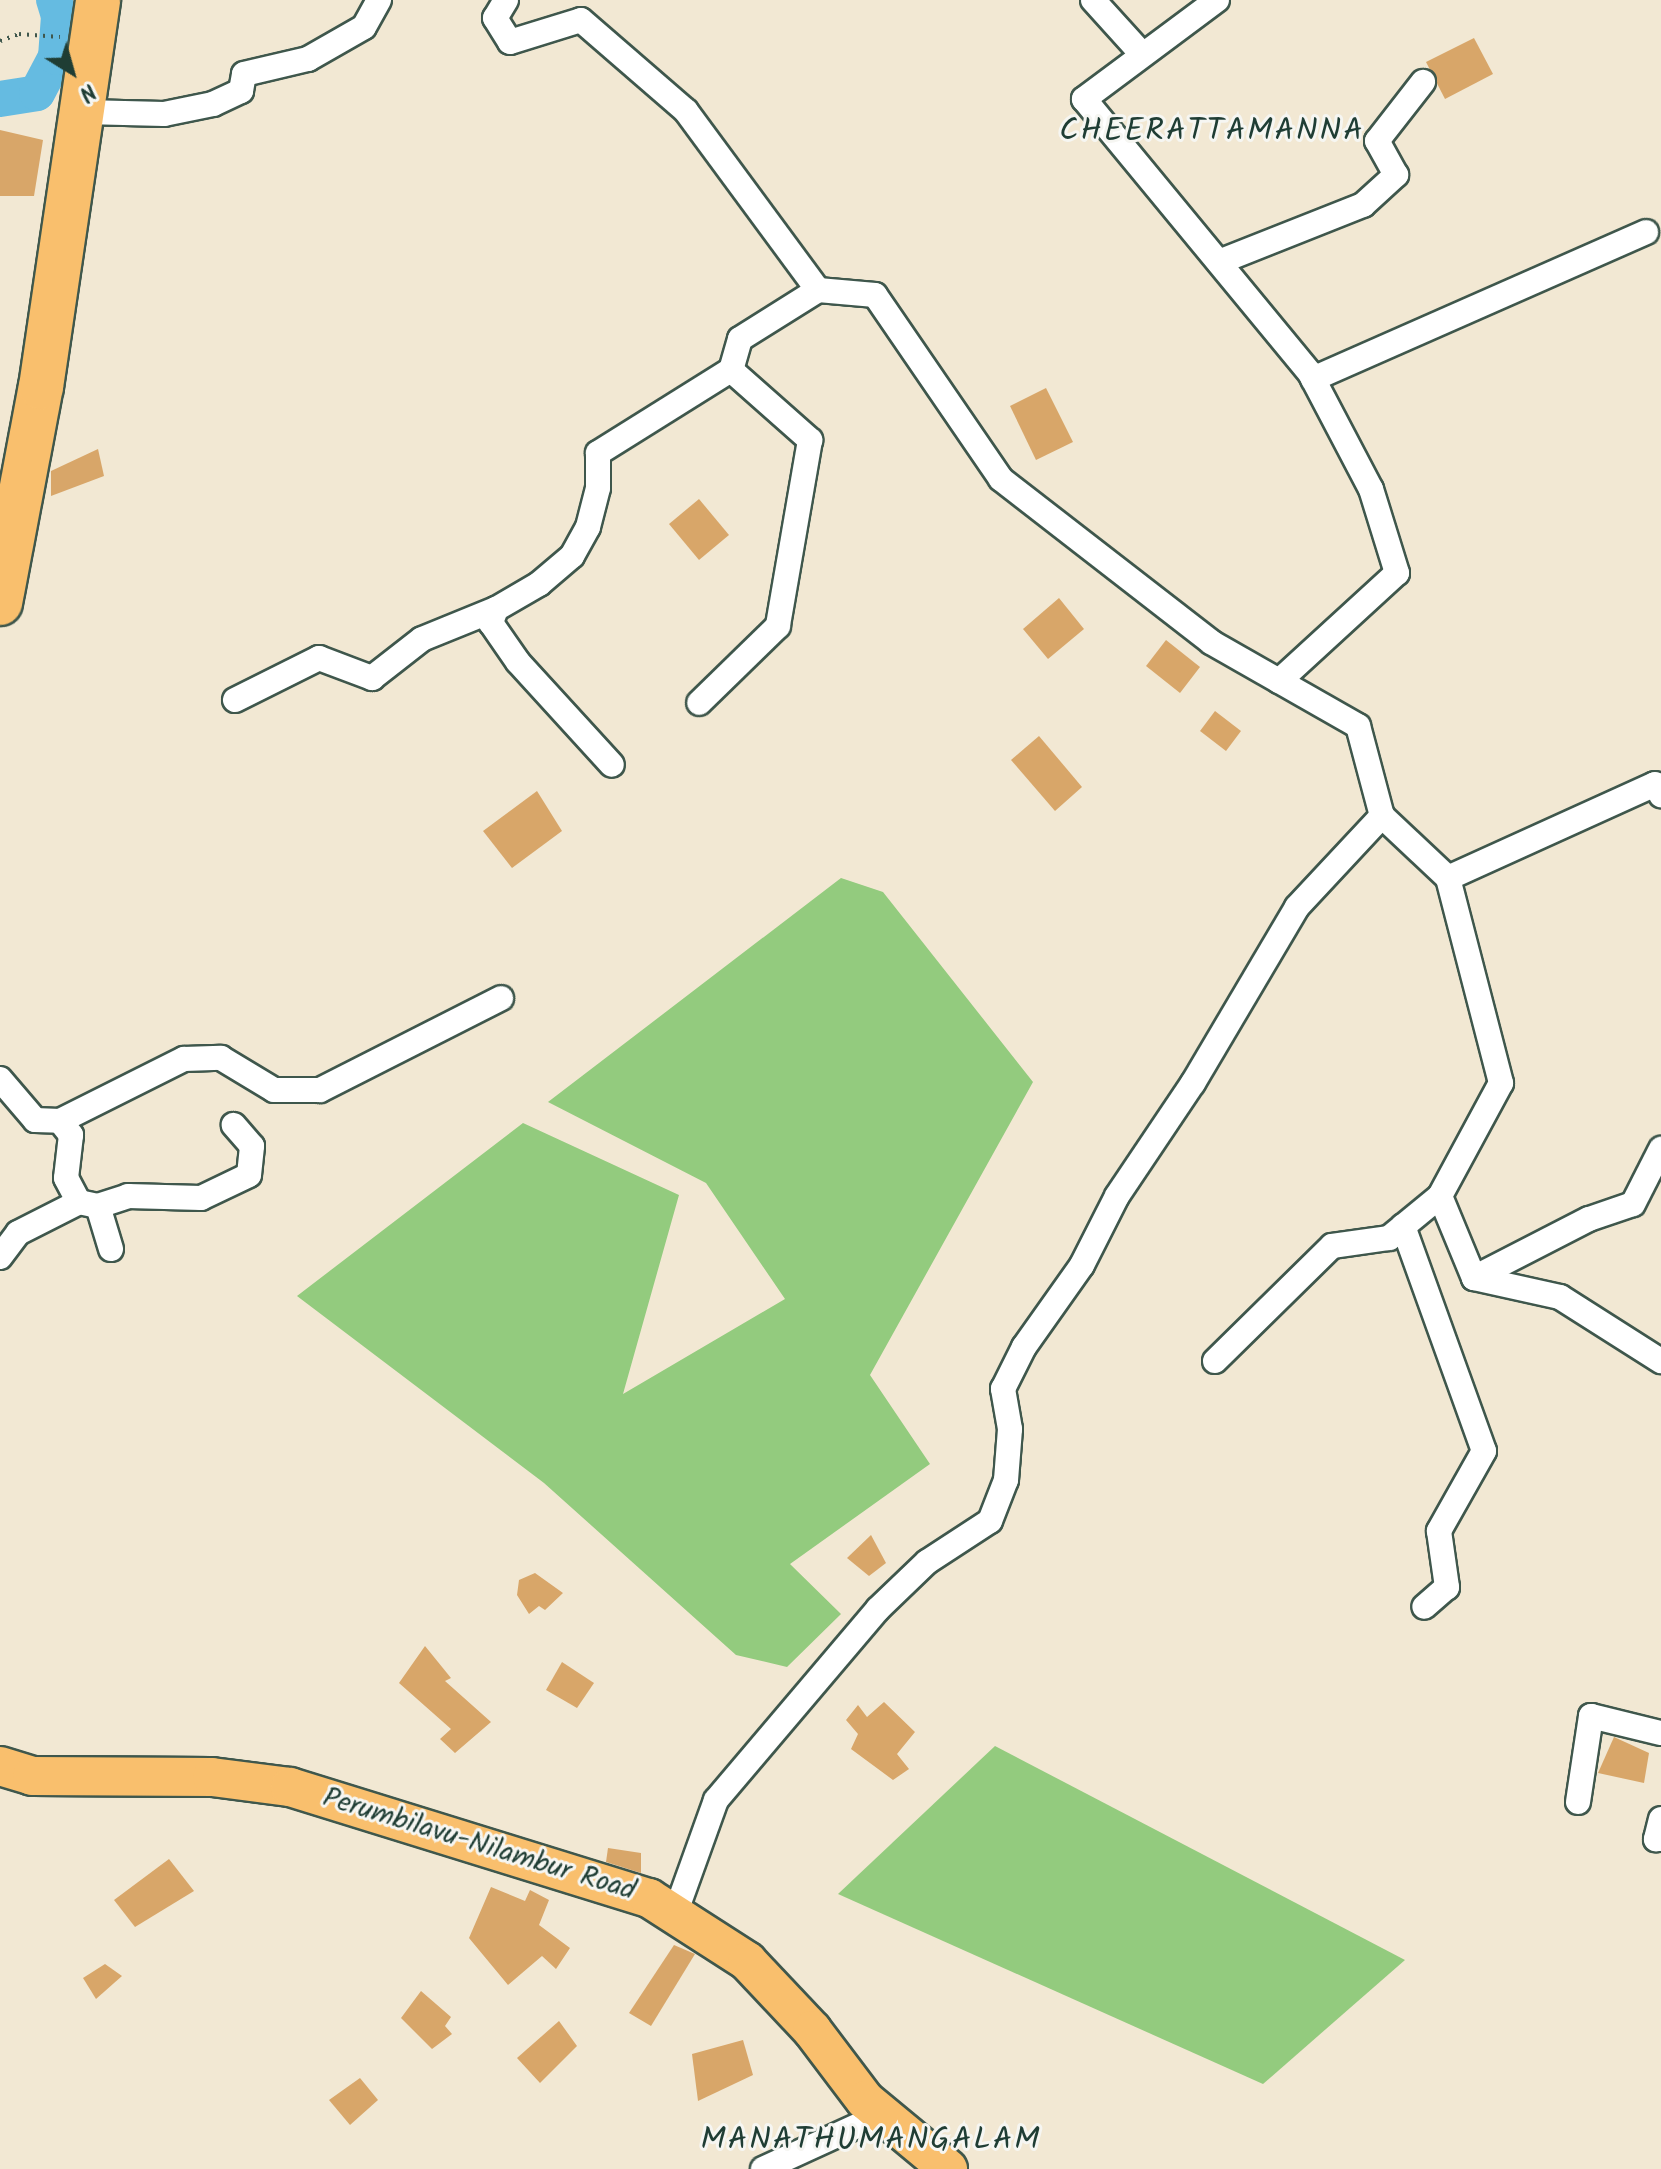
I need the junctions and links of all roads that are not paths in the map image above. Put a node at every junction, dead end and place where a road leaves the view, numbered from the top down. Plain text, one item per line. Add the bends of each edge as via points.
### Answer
1 (98, 0) edge
2 (379, 0) edge
3 (506, 0) edge
4 (1093, 0) edge
5 (1217, 0) edge
6 (1142, 54) junction
7 (1423, 82) dead end
8 (84, 112) junction
9 (1646, 232) dead end
10 (1219, 262) junction
11 (818, 290) junction
12 (731, 370) junction
13 (1313, 379) junction
14 (0, 603) edge
15 (496, 609) junction
16 (1279, 681) junction
17 (235, 700) dead end
18 (699, 703) dead end
19 (612, 765) dead end
20 (1659, 786) edge
21 (1382, 816) junction
22 (1448, 878) junction
23 (501, 998) dead end
24 (0, 1079) edge
25 (60, 1121) junction
26 (234, 1125) dead end
27 (1661, 1149) edge
28 (1440, 1196) junction
29 (88, 1204) junction
30 (1403, 1226) junction
31 (111, 1249) dead end
32 (0, 1257) edge
33 (1474, 1278) junction
34 (1215, 1361) dead end
35 (1661, 1361) edge
36 (1424, 1607) dead end
37 (1661, 1733) edge
38 (0, 1766) edge
39 (1578, 1802) dead end
40 (1661, 1819) edge
41 (1661, 1839) edge
42 (675, 1914) junction
43 (881, 2115) junction
44 (763, 2169) edge
45 (948, 2169) edge

1 - 8 highway
2 - 8 street via 364,27 308,59 244,74 241,91 213,104 164,114
3 - 11 street via 495,18 510,42 581,20 686,111
4 - 6 street
5 - 6 street
6 - 10 street via 1084,99
7 - 10 street via 1377,141 1396,175 1363,205
8 - 14 highway
9 - 13 street
10 - 13 street
11 - 12 street via 740,339
11 - 16 street via 875,295 1001,479 1211,642
12 - 15 street via 598,453 598,488 588,527 572,556
12 - 18 street via 810,440 778,626
13 - 16 street via 1371,489 1397,573
15 - 17 street via 422,639 372,678 319,658
15 - 19 street via 491,623 518,662
16 - 21 street via 1358,726
20 - 22 street
21 - 22 street
21 - 42 street via 1297,907 1193,1083 1117,1196 1082,1265 1024,1347 1003,1389 1010,1429 1006,1480 990,1521 927,1562 878,1609 716,1800
22 - 28 street via 1501,1083
23 - 25 street via 320,1090 274,1090 221,1058 184,1059
24 - 25 street via 35,1120
25 - 29 street via 71,1135 66,1178
26 - 29 street via 252,1146 249,1175 201,1198 128,1196
27 - 33 street via 1633,1204 1589,1219
28 - 30 street
28 - 33 street
29 - 31 street
29 - 32 street via 18,1233
30 - 34 street via 1389,1238 1332,1246
30 - 36 street via 1484,1451 1439,1531 1447,1587
33 - 35 street via 1560,1297
37 - 39 street via 1591,1716
38 - 42 main road, Perumbilavu-Nilambur Road via 32,1776 212,1777 290,1787 527,1856 649,1898
40 - 41 street via 1656,1839
42 - 43 main road, Perumbilavu-Nilambur Road via 747,1961
43 - 44 street
43 - 45 main road, Perumbilavu-Nilambur Road

